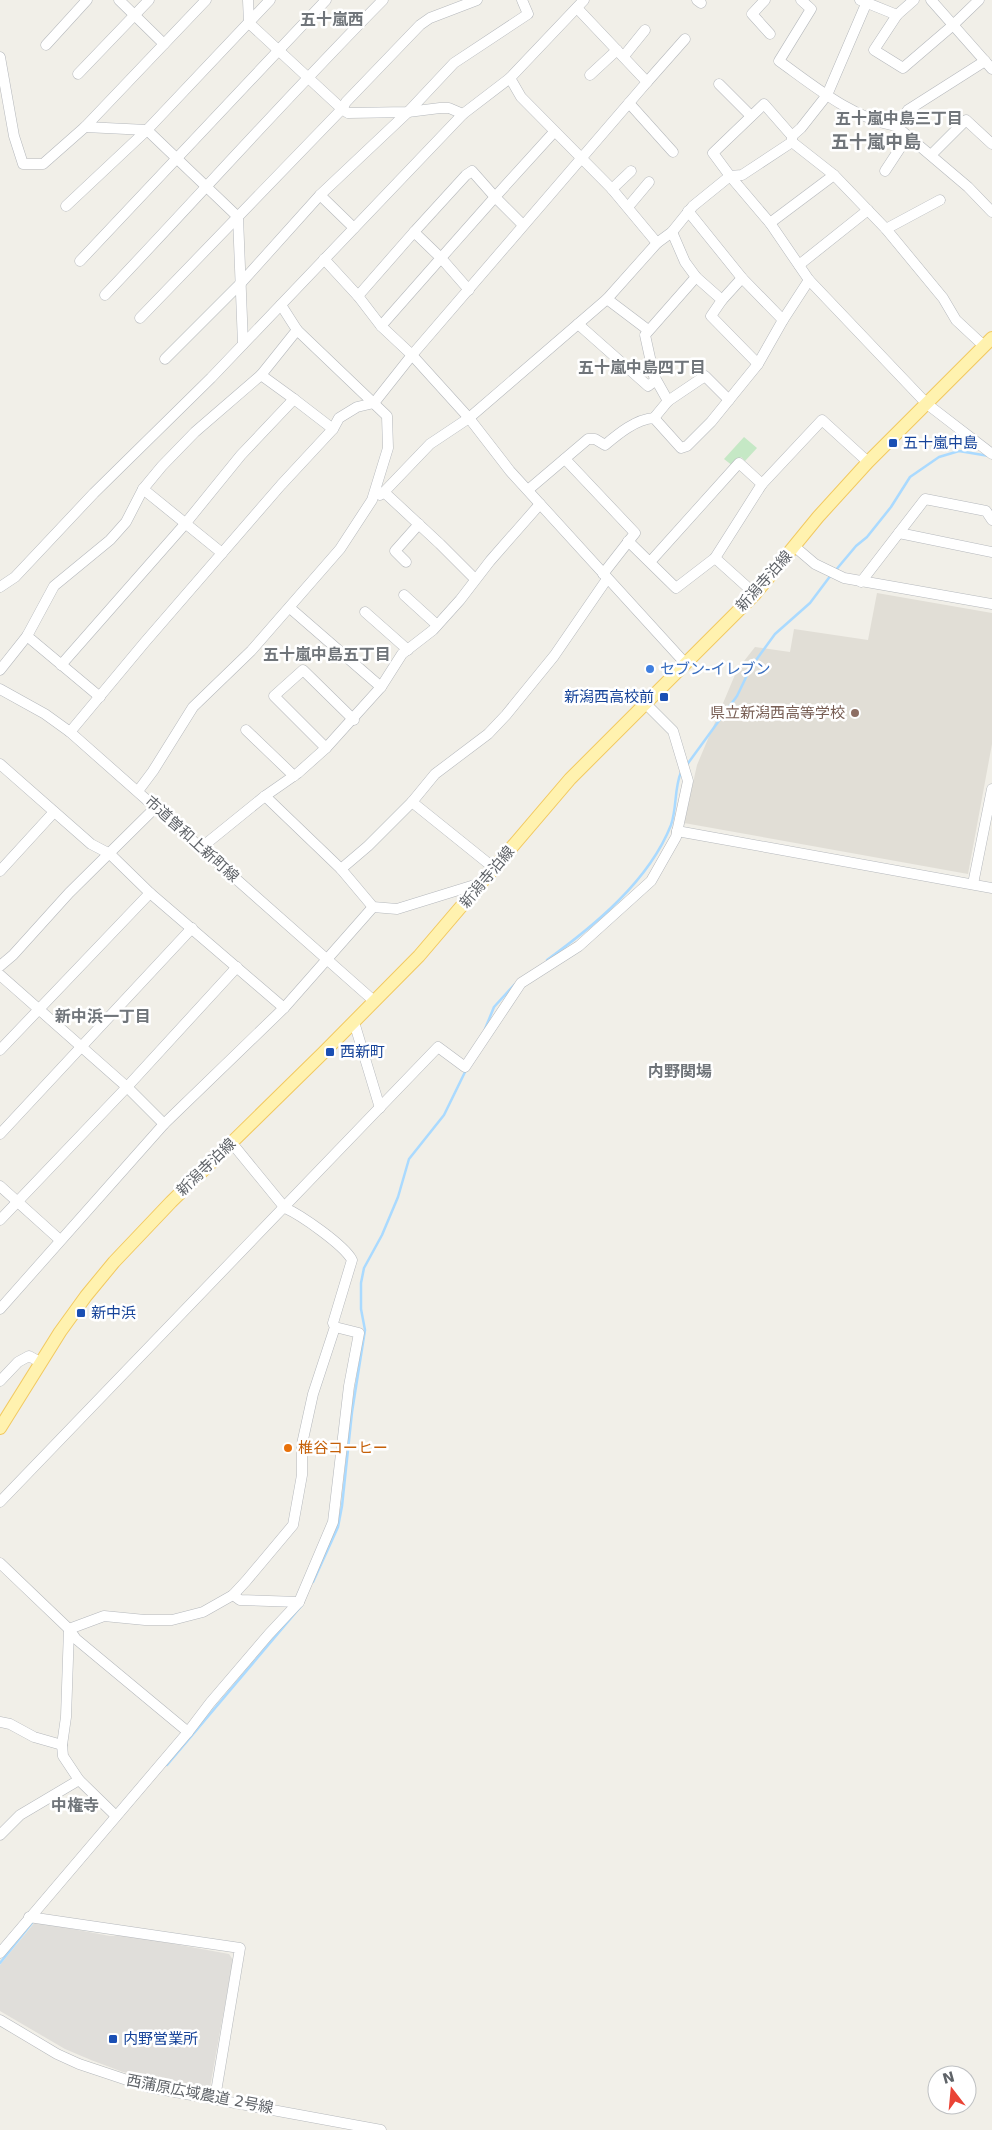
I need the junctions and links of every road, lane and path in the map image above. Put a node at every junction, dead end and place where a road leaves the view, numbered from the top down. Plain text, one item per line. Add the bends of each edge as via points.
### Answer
1 (87, 0) edge
2 (119, 0) edge
3 (149, 0) edge
4 (206, 0) edge
5 (248, 0) edge
6 (270, 0) edge
7 (326, 0) edge
8 (383, 0) edge
9 (477, 0) edge
10 (522, 0) edge
11 (765, 0) edge
12 (801, 0) edge
13 (914, 0) edge
14 (931, 0) edge
15 (979, 0) edge
16 (863, 2) edge
17 (581, 4) edge
18 (134, 15) junction
19 (897, 15) junction
20 (249, 23) junction
21 (952, 26) junction
22 (645, 30) dead end
23 (770, 34) dead end
24 (685, 39) dead end
25 (164, 44) junction
26 (46, 45) dead end
27 (279, 51) junction
28 (620, 53) junction
29 (0, 57) edge
30 (988, 65) edge
31 (78, 74) dead end
32 (590, 75) dead end
33 (307, 77) junction
34 (510, 78) junction
35 (647, 82) junction
36 (719, 84) dead end
37 (827, 95) junction
38 (628, 103) junction
39 (342, 109) junction
40 (408, 112) junction
41 (463, 114) junction
42 (751, 116) junction
43 (896, 126) junction
44 (84, 127) junction
45 (147, 130) junction
46 (554, 132) junction
47 (908, 136) junction
48 (792, 139) junction
49 (992, 144) edge
50 (673, 152) dead end
51 (931, 155) junction
52 (178, 159) junction
53 (580, 159) junction
54 (631, 171) dead end
55 (885, 171) dead end
56 (834, 175) junction
57 (730, 176) junction
58 (649, 182) dead end
59 (208, 187) junction
60 (612, 189) junction
61 (320, 195) junction
62 (992, 196) edge
63 (495, 197) junction
64 (940, 200) dead end
65 (981, 200) junction
66 (66, 206) dead end
67 (628, 207) junction
68 (868, 210) junction
69 (688, 211) junction
70 (992, 212) edge
71 (238, 218) junction
72 (770, 223) junction
73 (523, 225) junction
74 (354, 228) junction
75 (886, 229) junction
76 (414, 232) junction
77 (672, 232) junction
78 (657, 243) junction
79 (441, 258) junction
80 (324, 259) junction
81 (80, 261) dead end
82 (799, 265) junction
83 (696, 277) junction
84 (742, 278) junction
85 (809, 280) junction
86 (241, 283) junction
87 (468, 290) junction
88 (105, 295) dead end
89 (358, 296) junction
90 (607, 299) junction
91 (722, 300) junction
92 (281, 305) junction
93 (140, 318) dead end
94 (783, 320) junction
95 (578, 324) junction
96 (381, 326) junction
97 (297, 330) junction
98 (648, 330) junction
99 (988, 342) edge
100 (243, 344) junction
101 (412, 355) junction
102 (165, 360) dead end
103 (758, 364) junction
104 (261, 375) junction
105 (656, 380) junction
106 (294, 399) junction
107 (729, 400) junction
108 (668, 401) junction
109 (374, 403) junction
110 (927, 404) junction
111 (469, 418) junction
112 (654, 418) junction
113 (333, 429) junction
114 (992, 454) edge
115 (564, 459) junction
116 (868, 462) junction
117 (762, 484) junction
118 (144, 489) junction
119 (528, 490) junction
120 (384, 492) junction
121 (372, 500) junction
122 (540, 504) junction
123 (992, 520) edge
124 (185, 524) junction
125 (419, 524) junction
126 (898, 533) junction
127 (628, 541) junction
128 (795, 547) junction
129 (992, 550) edge
130 (222, 553) junction
131 (715, 558) junction
132 (406, 562) dead end
133 (650, 562) junction
134 (605, 576) junction
135 (475, 580) junction
136 (861, 582) junction
137 (0, 587) edge
138 (755, 594) junction
139 (404, 595) dead end
140 (992, 604) edge
141 (290, 608) junction
142 (365, 612) dead end
143 (437, 625) junction
144 (27, 636) junction
145 (408, 650) junction
146 (685, 663) junction
147 (61, 665) junction
148 (0, 670) edge
149 (381, 687) junction
150 (0, 688) edge
151 (100, 697) junction
152 (646, 703) junction
153 (354, 720) junction
154 (246, 730) dead end
155 (70, 732) junction
156 (326, 748) junction
157 (2, 770) edge
158 (294, 776) junction
159 (992, 789) edge
160 (138, 791) junction
161 (265, 796) junction
162 (412, 802) junction
163 (156, 808) junction
164 (54, 812) junction
165 (677, 831) junction
166 (202, 847) junction
167 (110, 854) junction
168 (494, 868) junction
169 (340, 869) junction
170 (0, 871) edge
171 (481, 883) junction
172 (973, 884) junction
173 (992, 888) edge
174 (150, 893) junction
175 (373, 907) junction
176 (192, 928) junction
177 (326, 959) junction
178 (0, 966) edge
179 (237, 967) junction
180 (0, 974) edge
181 (374, 1001) junction
182 (284, 1008) junction
183 (39, 1009) junction
184 (354, 1022) junction
185 (82, 1047) junction
186 (0, 1050) edge
187 (127, 1087) junction
188 (380, 1108) junction
189 (164, 1124) junction
190 (0, 1134) edge
191 (232, 1142) junction
192 (0, 1186) edge
193 (17, 1201) junction
194 (285, 1208) junction
195 (0, 1220) edge
196 (60, 1240) junction
197 (0, 1309) edge
198 (335, 1327) junction
199 (40, 1362) junction
200 (0, 1381) edge
201 (0, 1428) edge
202 (0, 1502) edge
203 (0, 1563) edge
204 (233, 1595) junction
205 (299, 1602) junction
206 (69, 1629) junction
207 (0, 1722) edge
208 (188, 1732) junction
209 (62, 1745) junction
210 (79, 1780) junction
211 (116, 1816) junction
212 (0, 1835) edge
213 (29, 1917) junction
214 (0, 1953) edge
215 (0, 2020) edge
216 (215, 2098) junction
217 (381, 2130) edge

1 - 26 street
2 - 18 street
3 - 18 street
4 - 25 street
5 - 20 street
6 - 20 street
7 - 27 street
8 - 33 street
9 - 39 street via 420,24
10 - 40 street via 528,14 454,63
11 - 23 street via 752,14
12 - 37 street via 811,10 779,61
13 - 19 street
14 - 21 street
15 - 21 street
16 - 19 street
16 - 37 street
17 - 28 street
17 - 34 street
18 - 25 street
18 - 31 street
19 - 21 street via 874,50 903,68
20 - 27 street
20 - 45 street
21 - 30 street
22 - 28 street
24 - 35 street
25 - 44 street
27 - 33 street
27 - 52 street
28 - 32 street
28 - 35 street
29 - 44 street via 14,136 23,164 43,164
30 - 43 street via 908,110
33 - 39 street
33 - 59 street
34 - 41 street
34 - 46 street via 522,97
35 - 38 street
36 - 42 street
37 - 43 street via 880,123
37 - 48 street
38 - 50 street
38 - 53 street
39 - 40 street via 348,113
39 - 71 street
40 - 41 street via 450,108
40 - 61 street
41 - 74 street
42 - 48 street via 764,104
42 - 57 street via 713,153
43 - 47 street
44 - 45 street
45 - 52 street
45 - 66 street
46 - 53 street
46 - 63 street
47 - 51 street
47 - 55 street
48 - 56 street
48 - 57 street via 742,175
49 - 51 street via 966,120
51 - 65 street
52 - 59 street
52 - 81 street
53 - 60 street
53 - 73 street
54 - 60 street
56 - 68 street
56 - 72 street
57 - 69 street
57 - 72 street
58 - 67 street
59 - 71 street
59 - 88 street
60 - 67 street
61 - 74 street
61 - 86 street
62 - 65 street
63 - 73 street
63 - 76 street via 472,172
63 - 79 street
64 - 75 street
65 - 70 street
67 - 78 street
68 - 75 street
68 - 82 street
69 - 77 street
69 - 84 street
71 - 86 street
71 - 93 street
72 - 82 street
73 - 87 street
74 - 80 street
75 - 99 street via 943,298 956,320
76 - 79 street
76 - 89 street
77 - 78 street
77 - 83 street via 685,262
78 - 90 street
79 - 87 street
79 - 96 street
80 - 89 street
80 - 92 street
82 - 85 street
83 - 91 street
83 - 98 street
84 - 91 street
84 - 94 street
85 - 94 street
85 - 110 street
86 - 100 street
86 - 102 street
87 - 101 street
89 - 96 street
90 - 95 street
90 - 98 street
91 - 103 street via 711,316
92 - 97 street
92 - 100 street
94 - 103 street
95 - 105 street via 648,386
95 - 111 street
96 - 101 street
97 - 104 street
97 - 109 street
98 - 105 street via 645,335
99 - 110 main road, 新潟寺泊線
100 - 137 street via 15,577
101 - 109 street
101 - 111 street
103 - 107 street
104 - 106 street
104 - 118 street via 195,432
105 - 108 street
106 - 113 street
106 - 124 street via 241,455
107 - 108 street via 705,376
107 - 112 street via 712,422 681,448
108 - 112 street
109 - 113 street via 357,407 339,418
109 - 121 street via 387,416 388,448
110 - 114 street
110 - 116 main road, 新潟寺泊線
111 - 119 street
111 - 120 street via 430,444
112 - 115 street via 635,424 605,445 588,439
113 - 130 street
115 - 119 street
115 - 127 street via 635,533
116 - 117 street via 822,420
116 - 128 main road, 新潟寺泊線
117 - 131 street
117 - 133 street via 739,462
118 - 124 street
118 - 144 street via 126,522 110,540 54,586
119 - 122 street
120 - 121 street
120 - 125 street
121 - 141 street via 340,549
122 - 134 street
122 - 135 street
123 - 126 street via 986,512 925,499
124 - 130 street
124 - 147 street
125 - 132 street via 395,551
125 - 135 street
126 - 129 street
126 - 136 street
127 - 133 street
127 - 134 street
128 - 136 street via 827,571
128 - 138 main road, 新潟寺泊線
130 - 151 street
131 - 133 street via 676,588
131 - 138 street
134 - 146 street
134 - 162 street via 554,656 506,715 488,734 435,774
135 - 143 street
136 - 140 street
138 - 146 main road, 新潟寺泊線
139 - 143 street
141 - 149 street
141 - 160 street via 251,652 193,708
142 - 145 street
143 - 145 street
144 - 147 street
144 - 148 street
145 - 149 street
146 - 152 main road, 新潟寺泊線
147 - 151 street
149 - 153 street
150 - 155 street, 市道曽和上新町線
151 - 155 street
152 - 165 street via 673,731 688,781
152 - 168 main road, 新潟寺泊線 via 570,779
153 - 156 street
153 - 156 street via 303,670 274,696
154 - 158 street
155 - 160 street, 市道曽和上新町線
156 - 158 street
157 - 164 street
158 - 161 street
159 - 172 street
160 - 163 street, 市道曽和上新町線
161 - 166 street
161 - 169 street
162 - 168 street
162 - 169 street
163 - 166 street, 市道曽和上新町線
163 - 167 street
164 - 167 street via 91,844
164 - 170 street
165 - 172 street
165 - 188 street via 650,881 579,946 520,983 465,1066 438,1047
166 - 177 street, 市道曽和上新町線
167 - 174 street
167 - 178 street
168 - 171 main road, 新潟寺泊線
169 - 175 street
171 - 175 street via 397,909
171 - 181 main road, 新潟寺泊線
172 - 173 street
174 - 176 street
174 - 183 street
175 - 177 street
176 - 179 street
176 - 185 street
177 - 181 street, 市道曽和上新町線
177 - 182 street
179 - 182 street
179 - 187 street
180 - 183 street
181 - 184 main road, 新潟寺泊線
182 - 189 street
183 - 185 street
183 - 186 street
184 - 188 street
184 - 191 main road, 新潟寺泊線
185 - 187 street
185 - 190 street
187 - 189 street
187 - 193 street
188 - 194 street
189 - 196 street
191 - 194 street
191 - 199 main road, 新潟寺泊線 via 114,1262
192 - 193 street
193 - 195 street
193 - 196 street
194 - 198 street via 326,1236 352,1260 333,1323
194 - 202 street
196 - 197 street
198 - 204 street via 313,1394 302,1444 302,1475 293,1525
198 - 205 street via 359,1333 358,1344 349,1386 333,1522
199 - 200 street via 29,1356
199 - 201 main road, 新潟寺泊線
203 - 206 street
204 - 205 street via 240,1600
204 - 206 street via 203,1612 172,1620 104,1616
205 - 208 street via 210,1702
206 - 208 street via 76,1640
206 - 209 street via 67,1707
207 - 209 street
208 - 211 street
209 - 210 street via 63,1756
210 - 211 street
210 - 212 street via 20,1815
211 - 213 street
213 - 214 street
213 - 216 street via 240,1948
215 - 216 street, 西蒲原広域農道 2号線 via 57,2054 92,2069 148,2087
216 - 217 street, 西蒲原広域農道 2号線

